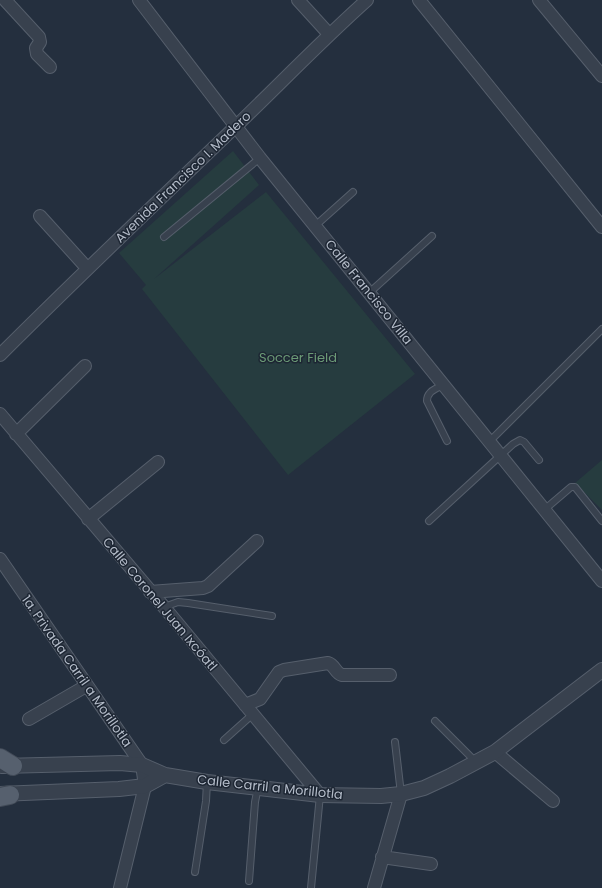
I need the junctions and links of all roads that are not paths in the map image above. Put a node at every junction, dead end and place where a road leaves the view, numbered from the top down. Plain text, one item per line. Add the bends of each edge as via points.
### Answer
1 (4, 0) edge
2 (139, 0) edge
3 (298, 0) edge
4 (367, 0) edge
5 (418, 0) edge
6 (539, 0) edge
7 (329, 34) junction
8 (50, 67) dead end
9 (602, 76) edge
10 (236, 126) junction
11 (260, 158) junction
12 (353, 192) dead end
13 (40, 216) dead end
14 (315, 226) junction
15 (602, 227) edge
16 (432, 236) dead end
17 (164, 237) dead end
18 (87, 268) junction
19 (369, 293) junction
20 (602, 329) edge
21 (0, 355) edge
22 (85, 366) dead end
23 (443, 385) junction
24 (0, 414) edge
25 (16, 434) junction
26 (447, 441) dead end
27 (490, 442) junction
28 (500, 456) junction
29 (539, 460) dead end
30 (158, 462) dead end
31 (544, 510) junction
32 (88, 519) junction
33 (429, 521) dead end
34 (602, 521) edge
35 (257, 541) dead end
36 (0, 559) edge
37 (602, 581) edge
38 (150, 592) junction
39 (164, 607) junction
40 (272, 616) dead end
41 (602, 670) edge
42 (390, 675) dead end
43 (86, 686) junction
44 (249, 710) junction
45 (29, 719) dead end
46 (435, 722) dead end
47 (224, 740) dead end
48 (395, 742) dead end
49 (495, 752) junction
50 (476, 762) junction
51 (4, 764) edge
52 (142, 765) junction
53 (165, 775) junction
54 (207, 782) junction
55 (145, 786) junction
56 (258, 787) junction
57 (401, 794) junction
58 (4, 795) edge
59 (320, 795) junction
60 (553, 801) dead end
61 (382, 857) junction
62 (431, 864) dead end
63 (195, 872) dead end
64 (249, 881) dead end
65 (120, 888) edge
66 (311, 888) edge
67 (374, 888) edge

1 - 8 street via 39,37 37,54
2 - 10 street, Calle Francisco Villa
3 - 7 street
4 - 7 street, Avenida Francisco I. Madero
5 - 15 street
6 - 9 street
7 - 10 street, Avenida Francisco I. Madero
10 - 11 street, Calle Francisco Villa
10 - 18 street, Avenida Francisco I. Madero
11 - 14 street, Calle Francisco Villa
11 - 17 lane
12 - 14 lane
13 - 18 street
14 - 19 street, Calle Francisco Villa
16 - 19 lane
18 - 21 street, Avenida Francisco I. Madero
19 - 23 street, Calle Francisco Villa
20 - 27 lane
22 - 25 street
23 - 26 lane via 430,392 426,401
23 - 27 street, Calle Francisco Villa
24 - 25 street, Calle Coronel Juan Ixcóatl
25 - 32 street, Calle Coronel Juan Ixcóatl
27 - 28 street, Calle Francisco Villa
28 - 29 lane via 520,440
28 - 31 street, Calle Francisco Villa
28 - 33 lane
30 - 32 street
31 - 34 lane via 570,487 575,487
31 - 37 street, Calle Francisco Villa
32 - 38 street, Calle Coronel Juan Ixcóatl
35 - 38 street via 208,586
36 - 43 street, 1a. Privada Carril a Morillotla
38 - 39 street, Calle Coronel Juan Ixcóatl
39 - 40 lane via 178,602 188,602
39 - 44 street, Calle Coronel Juan Ixcóatl
41 - 49 street, Calle Carril a Morillotla
42 - 44 street via 342,675 328,663 284,670 279,672
43 - 45 street
43 - 52 street, 1a. Privada Carril a Morillotla
44 - 47 lane
44 - 59 street, Calle Coronel Juan Ixcóatl
46 - 50 lane
48 - 57 lane
49 - 50 street, Calle Carril a Morillotla
49 - 60 street
50 - 57 street, Calle Carril a Morillotla via 424,788
51 - 52 street, Calle Carril a Morillotla
52 - 53 street, Calle Carril a Morillotla
52 - 55 street, 1a. Privada Carril a Morillotla
53 - 54 street, Calle Carril a Morillotla
53 - 55 street
54 - 56 street, Calle Carril a Morillotla
54 - 63 lane
55 - 58 street
55 - 65 street
56 - 59 street, Calle Carril a Morillotla
56 - 64 lane
57 - 59 street, Calle Carril a Morillotla
57 - 61 street
59 - 66 lane
61 - 62 street
61 - 67 street

